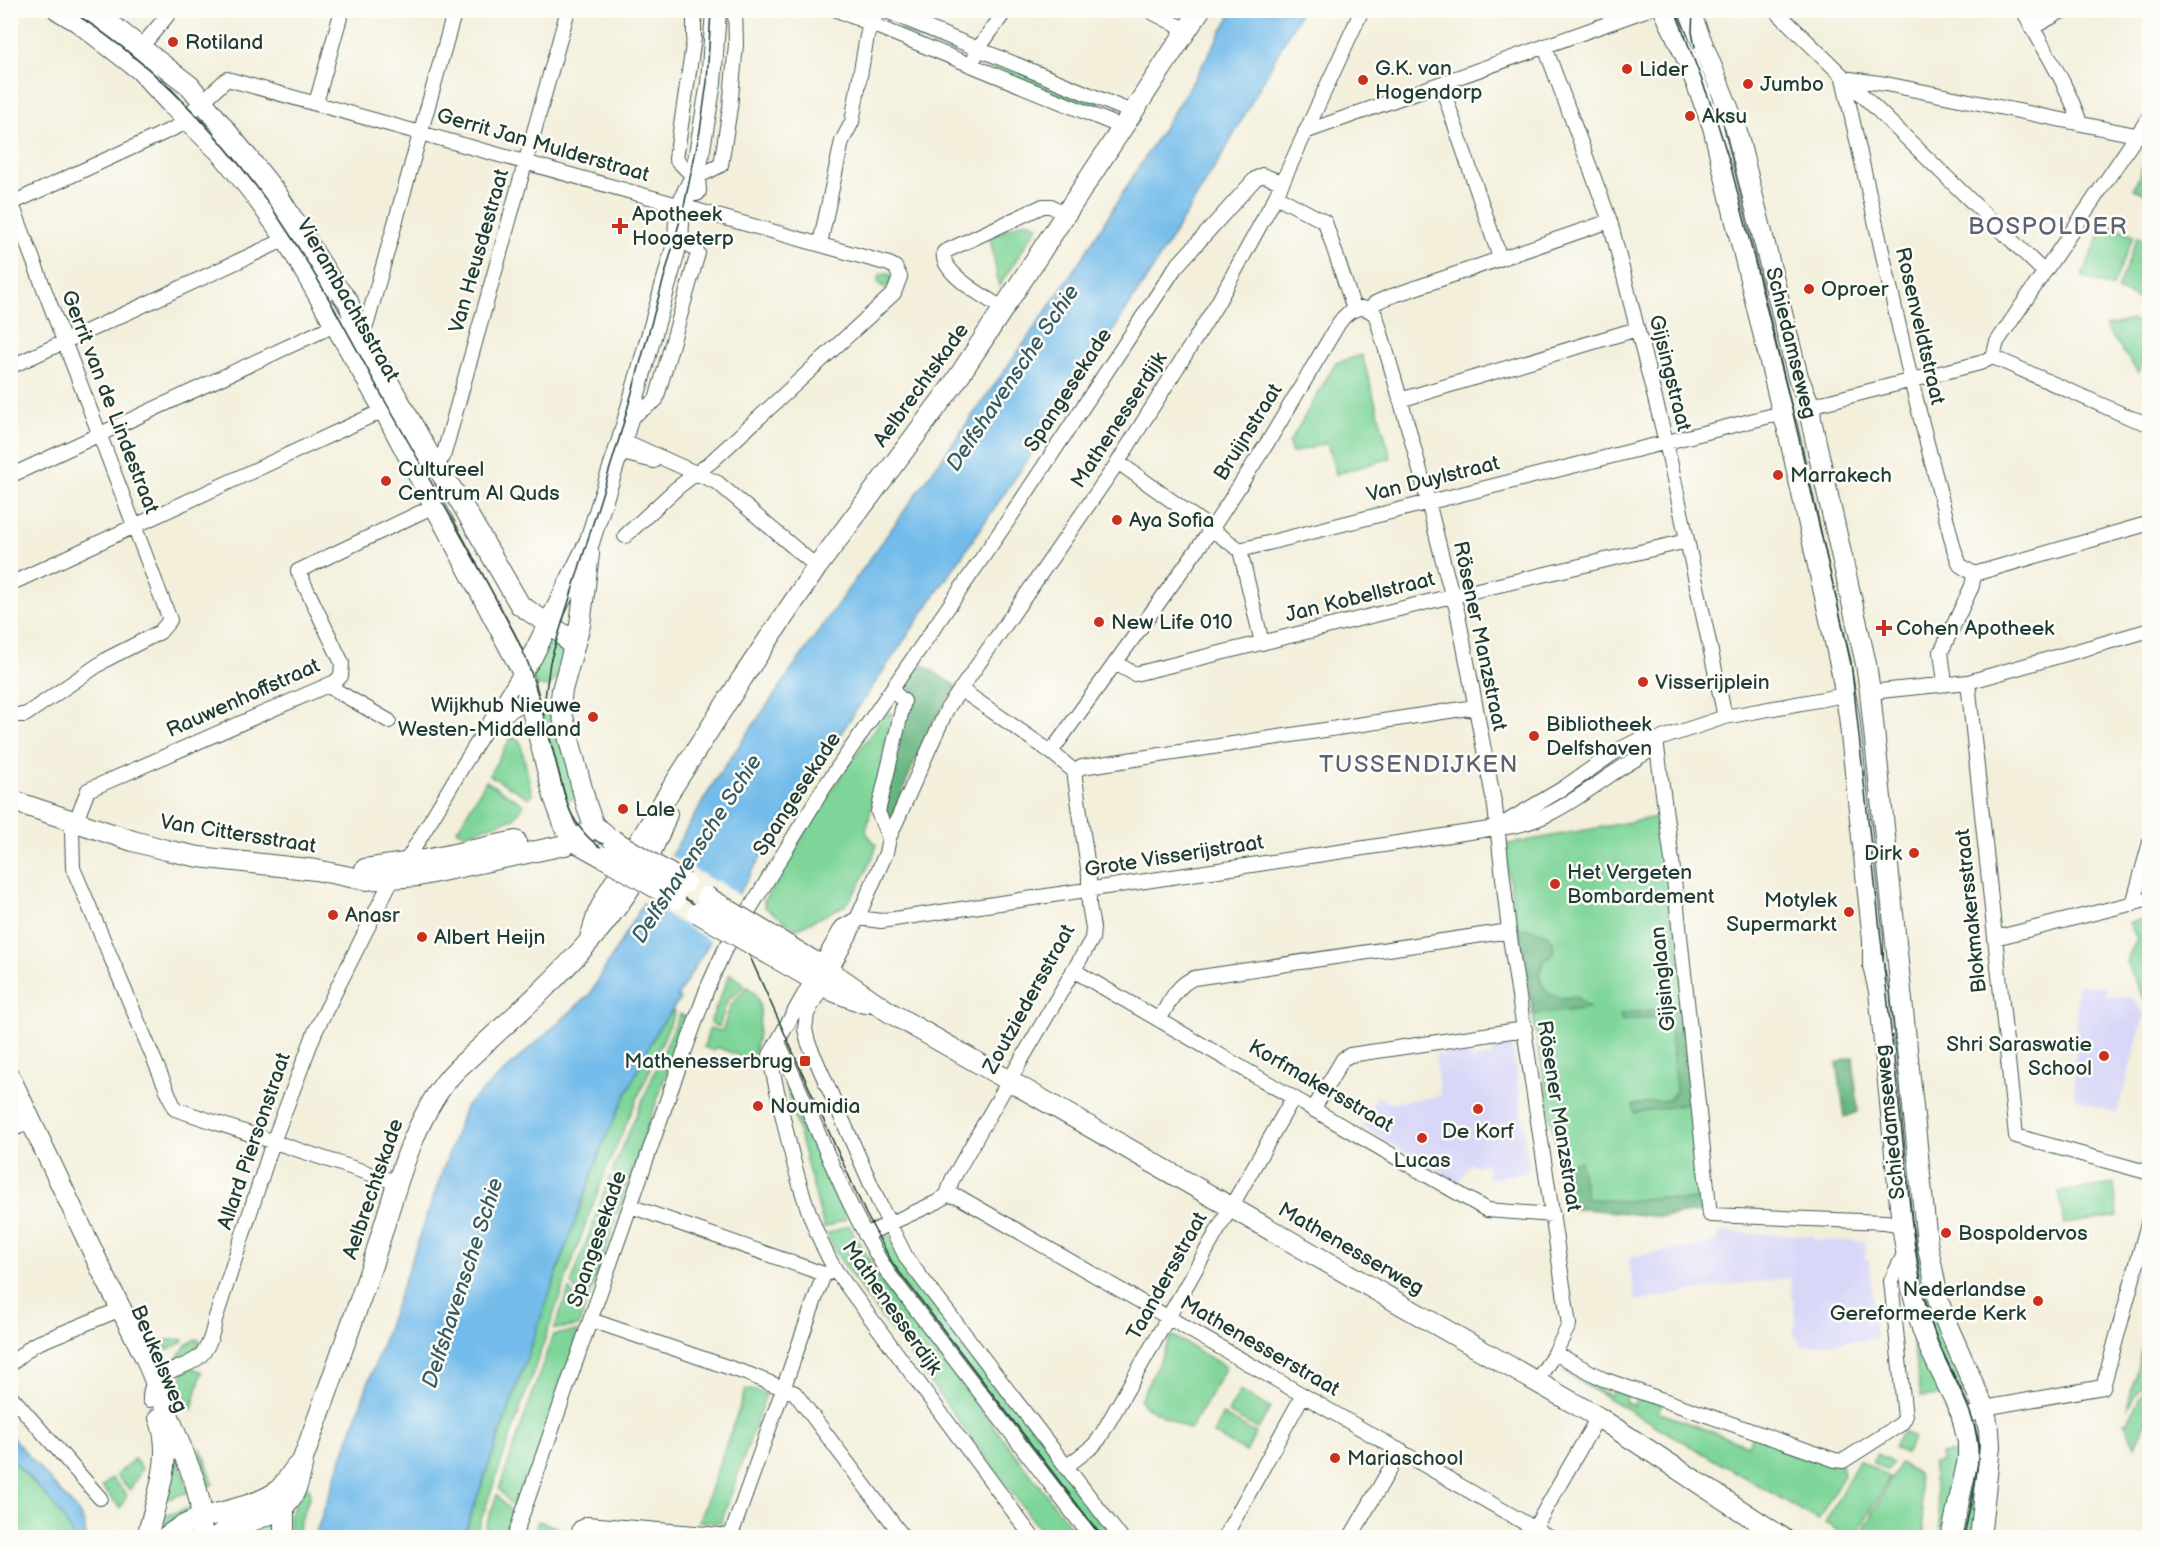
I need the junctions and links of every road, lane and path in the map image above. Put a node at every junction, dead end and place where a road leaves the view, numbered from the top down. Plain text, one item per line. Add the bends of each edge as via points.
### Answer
1 (58, 10) edge
2 (92, 10) edge
3 (172, 10) edge
4 (342, 10) edge
5 (455, 10) edge
6 (568, 10) edge
7 (694, 10) edge
8 (716, 10) edge
9 (735, 10) edge
10 (837, 10) edge
11 (883, 10) edge
12 (1006, 10) edge
13 (1148, 10) edge
14 (1200, 10) edge
15 (1362, 10) edge
16 (1646, 10) edge
17 (1664, 10) edge
18 (1689, 10) edge
19 (1774, 10) edge
20 (2023, 10) edge
21 (2064, 10) edge
22 (1615, 16) edge
23 (870, 24) junction
24 (2032, 28) junction
25 (1188, 31) junction
26 (141, 47) junction
27 (1545, 47) junction
28 (978, 49) junction
29 (972, 64) junction
30 (1843, 78) junction
31 (1441, 84) junction
32 (202, 101) junction
33 (316, 103) junction
34 (2150, 116) edge
35 (185, 119) junction
36 (1129, 121) junction
37 (2080, 123) junction
38 (1305, 132) junction
39 (420, 133) junction
40 (2135, 135) junction
41 (2150, 138) edge
42 (526, 161) junction
43 (695, 178) junction
44 (1281, 182) junction
45 (1276, 196) junction
46 (11, 202) edge
47 (687, 207) junction
48 (1064, 214) junction
49 (1610, 221) junction
50 (286, 239) junction
51 (820, 244) junction
52 (1500, 258) junction
53 (2043, 271) junction
54 (1004, 309) junction
55 (1354, 309) junction
56 (1371, 310) junction
57 (333, 323) junction
58 (363, 325) junction
59 (1637, 329) junction
60 (65, 342) junction
61 (1993, 357) junction
62 (10, 367) edge
63 (1911, 380) junction
64 (1400, 400) junction
65 (1810, 406) junction
66 (384, 410) junction
67 (1783, 415) junction
68 (2149, 423) edge
69 (100, 434) junction
70 (1666, 442) junction
71 (620, 446) junction
72 (1118, 462) junction
73 (434, 463) junction
74 (697, 473) junction
75 (10, 476) edge
76 (1428, 502) junction
77 (434, 506) junction
78 (2150, 523) edge
79 (134, 526) junction
80 (1211, 530) junction
81 (625, 536) dead end
82 (1687, 541) junction
83 (589, 543) junction
84 (1240, 550) junction
85 (818, 567) junction
86 (1974, 574) junction
87 (10, 584) edge
88 (1452, 596) junction
89 (549, 624) junction
90 (2150, 630) edge
91 (1262, 642) junction
92 (573, 648) junction
93 (1115, 663) junction
94 (522, 671) junction
95 (1968, 682) junction
96 (1945, 683) junction
97 (328, 686) junction
98 (960, 689) junction
99 (562, 690) junction
100 (891, 690) junction
101 (1870, 692) junction
102 (1845, 695) junction
103 (530, 699) junction
104 (1475, 706) junction
105 (12, 717) edge
106 (1725, 717) junction
107 (389, 721) dead end
108 (490, 724) junction
109 (1656, 740) junction
110 (1051, 752) junction
111 (1074, 771) junction
112 (10, 800) edge
113 (74, 822) junction
114 (594, 826) junction
115 (1496, 828) junction
116 (571, 836) junction
117 (889, 838) junction
118 (2150, 842) edge
119 (404, 864) junction
120 (316, 870) junction
121 (393, 879) junction
122 (1089, 890) junction
123 (2150, 899) edge
124 (2133, 904) junction
125 (858, 918) junction
126 (1509, 931) junction
127 (757, 938) junction
128 (1995, 939) junction
129 (1073, 970) junction
130 (821, 974) junction
131 (1159, 1020) junction
132 (1525, 1029) junction
133 (778, 1042) junction
134 (10, 1077) edge
135 (1009, 1081) junction
136 (1293, 1098) junction
137 (1313, 1110) junction
138 (31, 1121) junction
139 (10, 1131) edge
140 (273, 1142) junction
141 (2150, 1173) edge
142 (398, 1183) junction
143 (947, 1195) junction
144 (630, 1206) junction
145 (1231, 1207) junction
146 (1553, 1215) junction
147 (2150, 1216) edge
148 (889, 1223) junction
149 (1925, 1224) junction
150 (1902, 1225) junction
151 (865, 1234) junction
152 (1905, 1250) junction
153 (830, 1272) junction
154 (117, 1311) junction
155 (1168, 1317) junction
156 (591, 1320) junction
157 (1555, 1353) junction
158 (10, 1365) edge
159 (155, 1381) junction
160 (1536, 1382) junction
161 (784, 1387) junction
162 (10, 1395) edge
163 (1303, 1395) junction
164 (150, 1400) junction
165 (1984, 1408) junction
166 (1598, 1417) junction
167 (1963, 1419) junction
168 (1401, 1450) junction
169 (303, 1459) junction
170 (1067, 1466) junction
171 (100, 1498) dead end
172 (284, 1507) junction
173 (201, 1529) edge
174 (1532, 1532) edge
175 (730, 1537) edge
176 (147, 1538) edge
177 (165, 1538) edge
178 (215, 1538) edge
179 (284, 1538) edge
180 (514, 1538) edge
181 (577, 1538) edge
182 (904, 1538) edge
183 (1033, 1538) edge
184 (1092, 1538) edge
185 (1121, 1538) edge
186 (1224, 1538) edge
187 (1350, 1538) edge
188 (1551, 1538) edge
189 (1783, 1538) edge
190 (1951, 1538) edge
191 (1980, 1538) edge

1 - 35 street, Vierambachtsstraat via 127,58
2 - 26 street, Vierambachtsstraat
3 - 26 street
4 - 33 street
5 - 39 street
6 - 42 street, Van Heusdestraat
7 - 43 street via 676,159
8 - 43 street via 711,83
9 - 43 street via 736,44 721,165
10 - 23 street
11 - 23 street
11 - 28 street
12 - 28 street
13 - 25 street
14 - 25 street, Aelbrechtskade
15 - 38 street, Mathenesserdijk
16 - 22 street
17 - 67 street, Schiedamseweg via 1713,127
18 - 65 street, Schiedamseweg via 1735,125 1798,377
19 - 30 street
20 - 24 street
21 - 24 street
22 - 27 street
23 - 29 street
23 - 51 street via 852,122 842,141
24 - 37 street
25 - 36 street, Aelbrechtskade
26 - 32 street, Vierambachtsstraat via 190,86
27 - 31 street
27 - 49 street, Gijsingstraat
28 - 29 street
28 - 36 street
29 - 36 street
30 - 37 street
30 - 53 street
30 - 63 street, Rosenveldtstraat
31 - 38 street
31 - 52 street
32 - 33 street, Gerrit Jan Mulderstraat via 227,79
32 - 35 street, Gerrit Jan Mulderstraat
32 - 58 street, Vierambachtsstraat via 283,203
33 - 39 street, Gerrit Jan Mulderstraat
34 - 40 street
35 - 46 street, Gerrit Jan Mulderstraat via 172,129
35 - 50 street, Vierambachtsstraat via 222,154
36 - 48 street, Aelbrechtskade
37 - 40 street
38 - 44 street, Mathenesserdijk
39 - 42 street, Gerrit Jan Mulderstraat
39 - 58 street
40 - 41 street
40 - 53 street
42 - 47 street, Gerrit Jan Mulderstraat
42 - 73 street, Van Heusdestraat via 443,457
43 - 47 street via 685,194
44 - 45 street, Mathenesserdijk
44 - 100 street, Spangesekade via 1262,175 1255,179 1175,267
45 - 55 street via 1325,222
45 - 72 street, Mathenesserdijk via 1210,315
46 - 60 street, Gerrit van de Lindestraat
47 - 51 street, Gerrit Jan Mulderstraat
47 - 71 street via 678,221 679,237
48 - 54 street, Aelbrechtskade
48 - 54 street via 1043,206 944,252 951,272
49 - 52 street
49 - 59 street, Gijsingstraat
50 - 57 street, Vierambachtsstraat
50 - 60 street
51 - 74 street, Gerrit Jan Mulderstraat via 895,267 899,282 894,293
52 - 56 street via 1386,298
53 - 61 street via 1997,342
54 - 85 street, Aelbrechtskade via 953,386
55 - 56 street
55 - 80 street, Bruijnstraat via 1338,323
56 - 64 street, Rösener Manzstraat
57 - 66 street, Vierambachtsstraat
57 - 69 street
58 - 73 street, Vierambachtsstraat
59 - 64 street
59 - 70 street, Gijsingstraat
60 - 62 street
60 - 69 street, Gerrit van de Lindestraat
61 - 63 street
61 - 68 street
63 - 65 street
63 - 86 street, Rosenveldtstraat via 1954,549 1960,565
64 - 76 street, Rösener Manzstraat
65 - 101 street, Schiedamseweg
66 - 77 street, Vierambachtsstraat
66 - 79 street
67 - 70 street, Van Duylstraat
67 - 102 street, Schiedamseweg
69 - 75 street
69 - 79 street, Gerrit van de Lindestraat
70 - 76 street, Van Duylstraat
70 - 82 street, Gijsingstraat
71 - 74 street
71 - 83 street
72 - 80 street
72 - 98 street, Mathenesserdijk
73 - 89 street, Vierambachtsstraat via 520,605
74 - 81 street
74 - 85 street via 718,483
76 - 84 street, Van Duylstraat
76 - 88 street, Rösener Manzstraat
77 - 94 street, Vierambachtsstraat
77 - 97 street, Rauwenhoffstraat via 298,571 342,663 341,676
78 - 86 street
79 - 87 street
79 - 105 street, Gerrit van de Lindestraat via 170,620 160,632 107,659 25,715
80 - 84 street
80 - 93 street, Bruijnstraat
82 - 88 street, Jan Kobellstraat
82 - 106 street, Gijsingstraat
83 - 89 street
83 - 92 street via 580,625
84 - 91 street
85 - 142 street, Aelbrechtskade via 670,791 608,893 590,938 569,966 445,1082 426,1113
86 - 96 street via 1941,652
88 - 91 street, Jan Kobellstraat
88 - 104 street, Rösener Manzstraat
89 - 92 street, Vierambachtsstraat via 564,634
89 - 94 street
90 - 95 street
91 - 93 street, Jan Kobellstraat via 1135,674
92 - 99 street
93 - 110 street, Bruijnstraat
94 - 103 street, Vierambachtsstraat
94 - 108 street, Allard Piersonstraat
95 - 96 street
95 - 128 street, Blokmakersstraat
96 - 101 street
97 - 107 street
97 - 113 street, Rauwenhoffstraat via 88,790
98 - 110 street
98 - 117 street, Mathenesserdijk via 947,709
99 - 103 street
99 - 114 street via 562,719
100 - 117 street via 904,701 878,812
100 - 144 street, Spangesekade via 823,789 724,951
101 - 102 street
101 - 149 street, Schiedamseweg
102 - 106 street, Grote Visserijstraat
102 - 150 street, Schiedamseweg
103 - 108 street
103 - 116 street, Vierambachtsstraat via 554,797
104 - 111 street
104 - 115 street, Rösener Manzstraat
106 - 109 street, Grote Visserijstraat
108 - 119 street, Allard Piersonstraat
109 - 115 street, Grote Visserijstraat via 1638,740 1615,752
109 - 150 street, Gijsinglaan via 1710,1215
110 - 111 street
111 - 122 street, Zoutziedersstraat
112 - 113 street, Van Cittersstraat
113 - 120 street, Van Cittersstraat via 200,857
113 - 140 street via 73,868 176,1109
114 - 116 street
114 - 127 street, bridge
115 - 122 street, Grote Visserijstraat
115 - 126 street, Rösener Manzstraat
116 - 119 street
116 - 121 street, Van Cittersstraat via 556,847
116 - 127 street, bridge via 603,857
117 - 125 street, Mathenesserdijk
118 - 124 street
119 - 120 street
119 - 121 street, Allard Piersonstraat
120 - 121 street, Van Cittersstraat via 365,880
121 - 140 street, Allard Piersonstraat via 315,1032
122 - 125 street, Grote Visserijstraat via 881,921
122 - 129 street, Zoutziedersstraat via 1092,939
123 - 124 street
124 - 128 street
125 - 130 street, Mathenesserdijk
126 - 131 street via 1194,978 1179,987
126 - 132 street, Rösener Manzstraat
127 - 130 street, Mathenesserweg
128 - 141 street, Blokmakersstraat via 2016,1136
129 - 131 street, Korfmakersstraat
129 - 135 street, Zoutziedersstraat
130 - 133 street, Mathenesserdijk
130 - 135 street, Mathenesserweg
130 - 148 street, Mathenesserdijk via 807,1014 808,1042
131 - 136 street, Korfmakersstraat
132 - 137 street via 1350,1055 1343,1059
132 - 146 street, Rösener Manzstraat
133 - 151 street, Mathenesserdijk
133 - 153 street, Mathenesserdijk via 770,1059 781,1108 808,1212
134 - 138 street, Beukelsweg
135 - 143 street, Zoutziedersstraat
135 - 145 street, Mathenesserweg
136 - 137 street, Korfmakersstraat
136 - 145 street, Taandersstraat
137 - 146 street, Korfmakersstraat via 1487,1210
138 - 139 street
138 - 154 street, Beukelsweg via 102,1270
140 - 142 street
140 - 159 street, Allard Piersonstraat via 212,1336 196,1359
142 - 169 street, Aelbrechtskade
143 - 148 street, Mathenesserdijk
143 - 155 street, Mathenesserstraat via 959,1197
144 - 153 street
144 - 156 street, Spangesekade
145 - 155 street, Taandersstraat
145 - 160 street, Mathenesserweg
146 - 157 street, Rösener Manzstraat via 1569,1325
147 - 165 street via 2103,1387
148 - 151 street, Mathenesserdijk
148 - 170 street, Mathenesserdijk via 914,1268
149 - 150 street
149 - 165 street, Schiedamseweg via 1940,1303
150 - 152 street, Schiedamseweg
151 - 184 street, Mathenesserdijk via 888,1273
152 - 157 street via 1891,1281 1906,1415 1901,1424 1840,1461 1603,1379
152 - 167 street, Schiedamseweg via 1922,1328
153 - 161 street
153 - 183 street, Mathenesserdijk
154 - 158 street via 33,1345
154 - 159 street, Beukelsweg
154 - 164 street, Beukelsweg
155 - 163 street, Mathenesserstraat
155 - 170 street, Taandersstraat via 1099,1439
156 - 161 street
156 - 180 street, Spangesekade
157 - 160 street, Rösener Manzstraat
159 - 164 street
159 - 173 street, Beukelsweg via 195,1482
160 - 166 street, Mathenesserweg
161 - 175 street
161 - 182 street via 795,1393
162 - 171 street
163 - 168 street, Mathenesserstraat
163 - 186 street
164 - 176 street, Beukelsweg via 162,1425 165,1450
165 - 167 street
165 - 191 street, Schiedamseweg via 1990,1447
166 - 174 street
166 - 189 street, Mathenesserweg
167 - 190 street, Schiedamseweg via 1969,1455
168 - 174 street, Mathenesserstraat
168 - 187 street
169 - 172 street, Aelbrechtskade via 294,1496
169 - 173 street via 275,1493
170 - 185 street, Mathenesserdijk
172 - 178 street
172 - 179 street
173 - 177 street via 181,1526
174 - 188 street, Mathenesserstraat
175 - 181 street via 587,1524 580,1528

